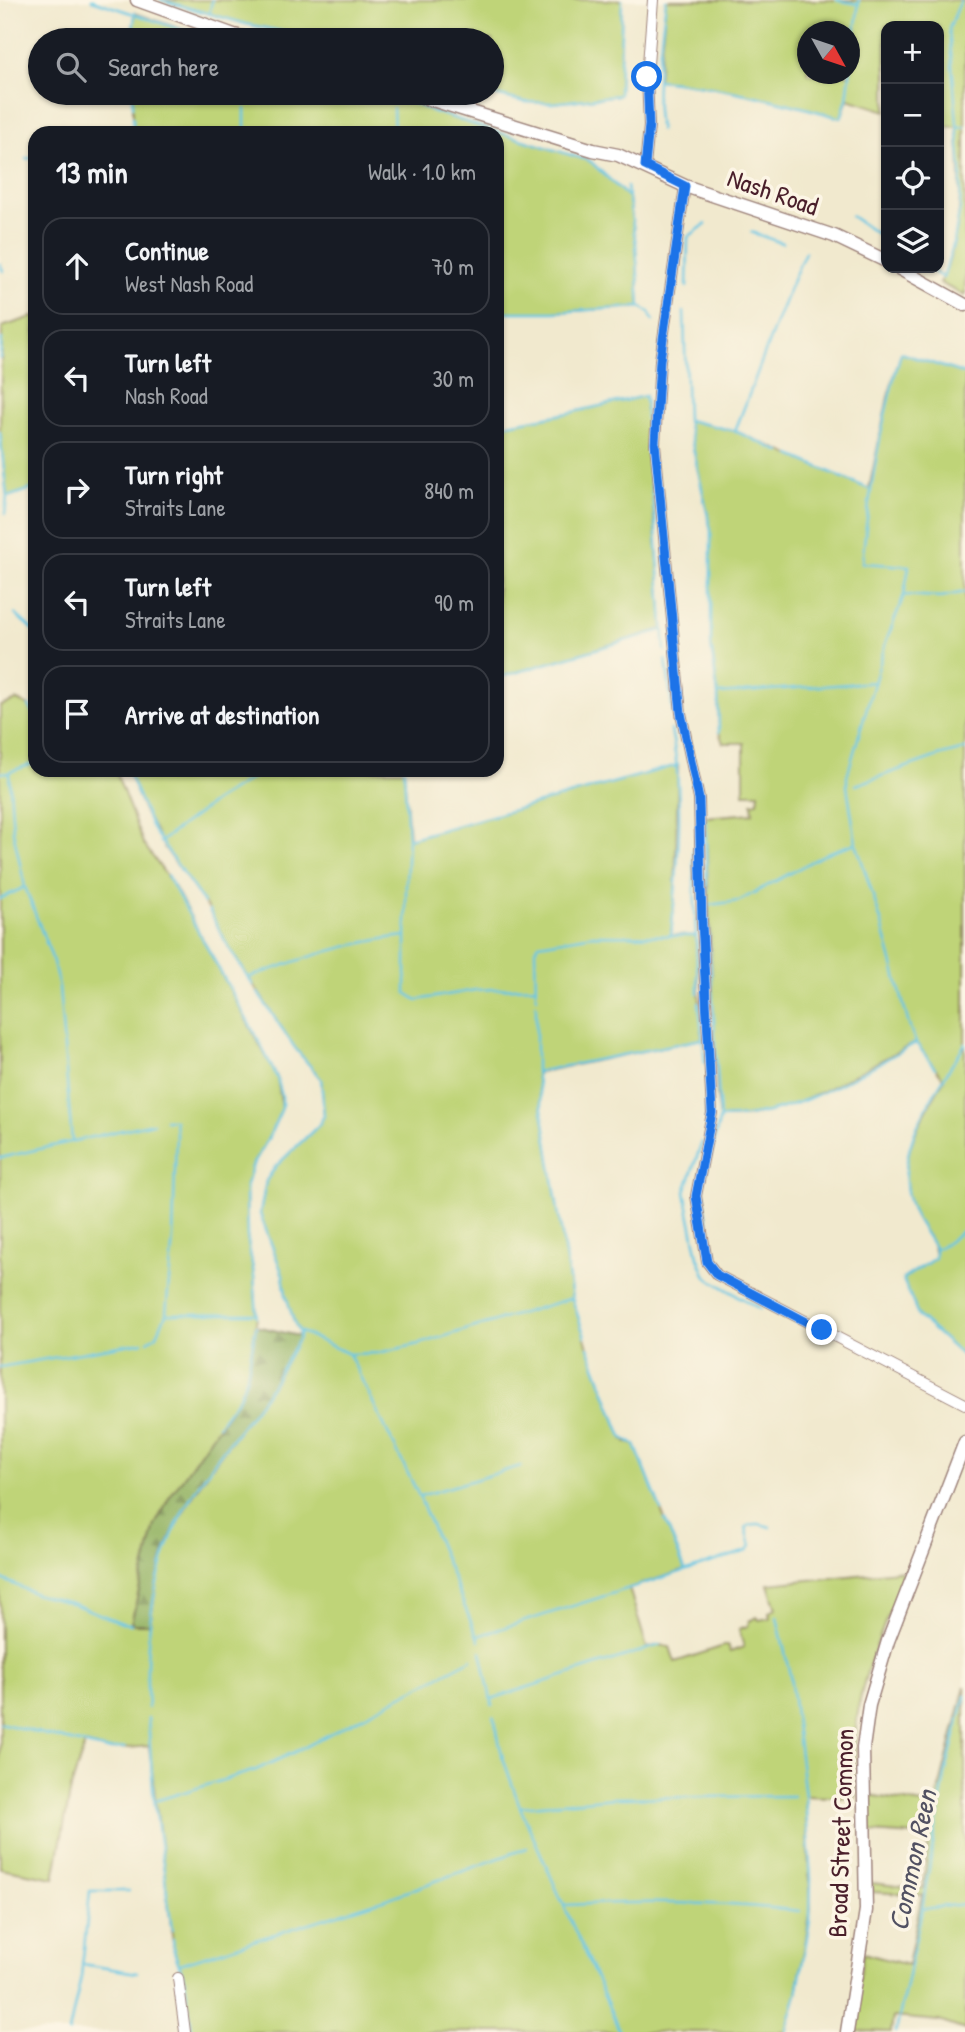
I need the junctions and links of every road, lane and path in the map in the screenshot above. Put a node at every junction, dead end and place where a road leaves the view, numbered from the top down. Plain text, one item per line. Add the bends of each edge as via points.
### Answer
1 (137, 0) edge
2 (653, 0) edge
3 (215, 28) edge
4 (449, 105) edge
5 (645, 166) junction
6 (685, 186) junction
7 (881, 259) edge
8 (907, 273) edge
9 (965, 304) edge
10 (965, 1404) edge
11 (965, 1443) edge
12 (178, 1978) dead end
13 (185, 2032) edge
14 (847, 2032) edge

1 - 3 street
2 - 5 street
4 - 5 street, Nash Road
5 - 6 street, Nash Road
6 - 7 street, Nash Road via 834,236
6 - 10 street via 660,360 655,443 681,713 699,799 712,1113 696,1196 707,1262 717,1275
8 - 9 street
11 - 14 street, Broad Street Common via 888,1641 869,1705 863,1748 866,1910
12 - 13 street

